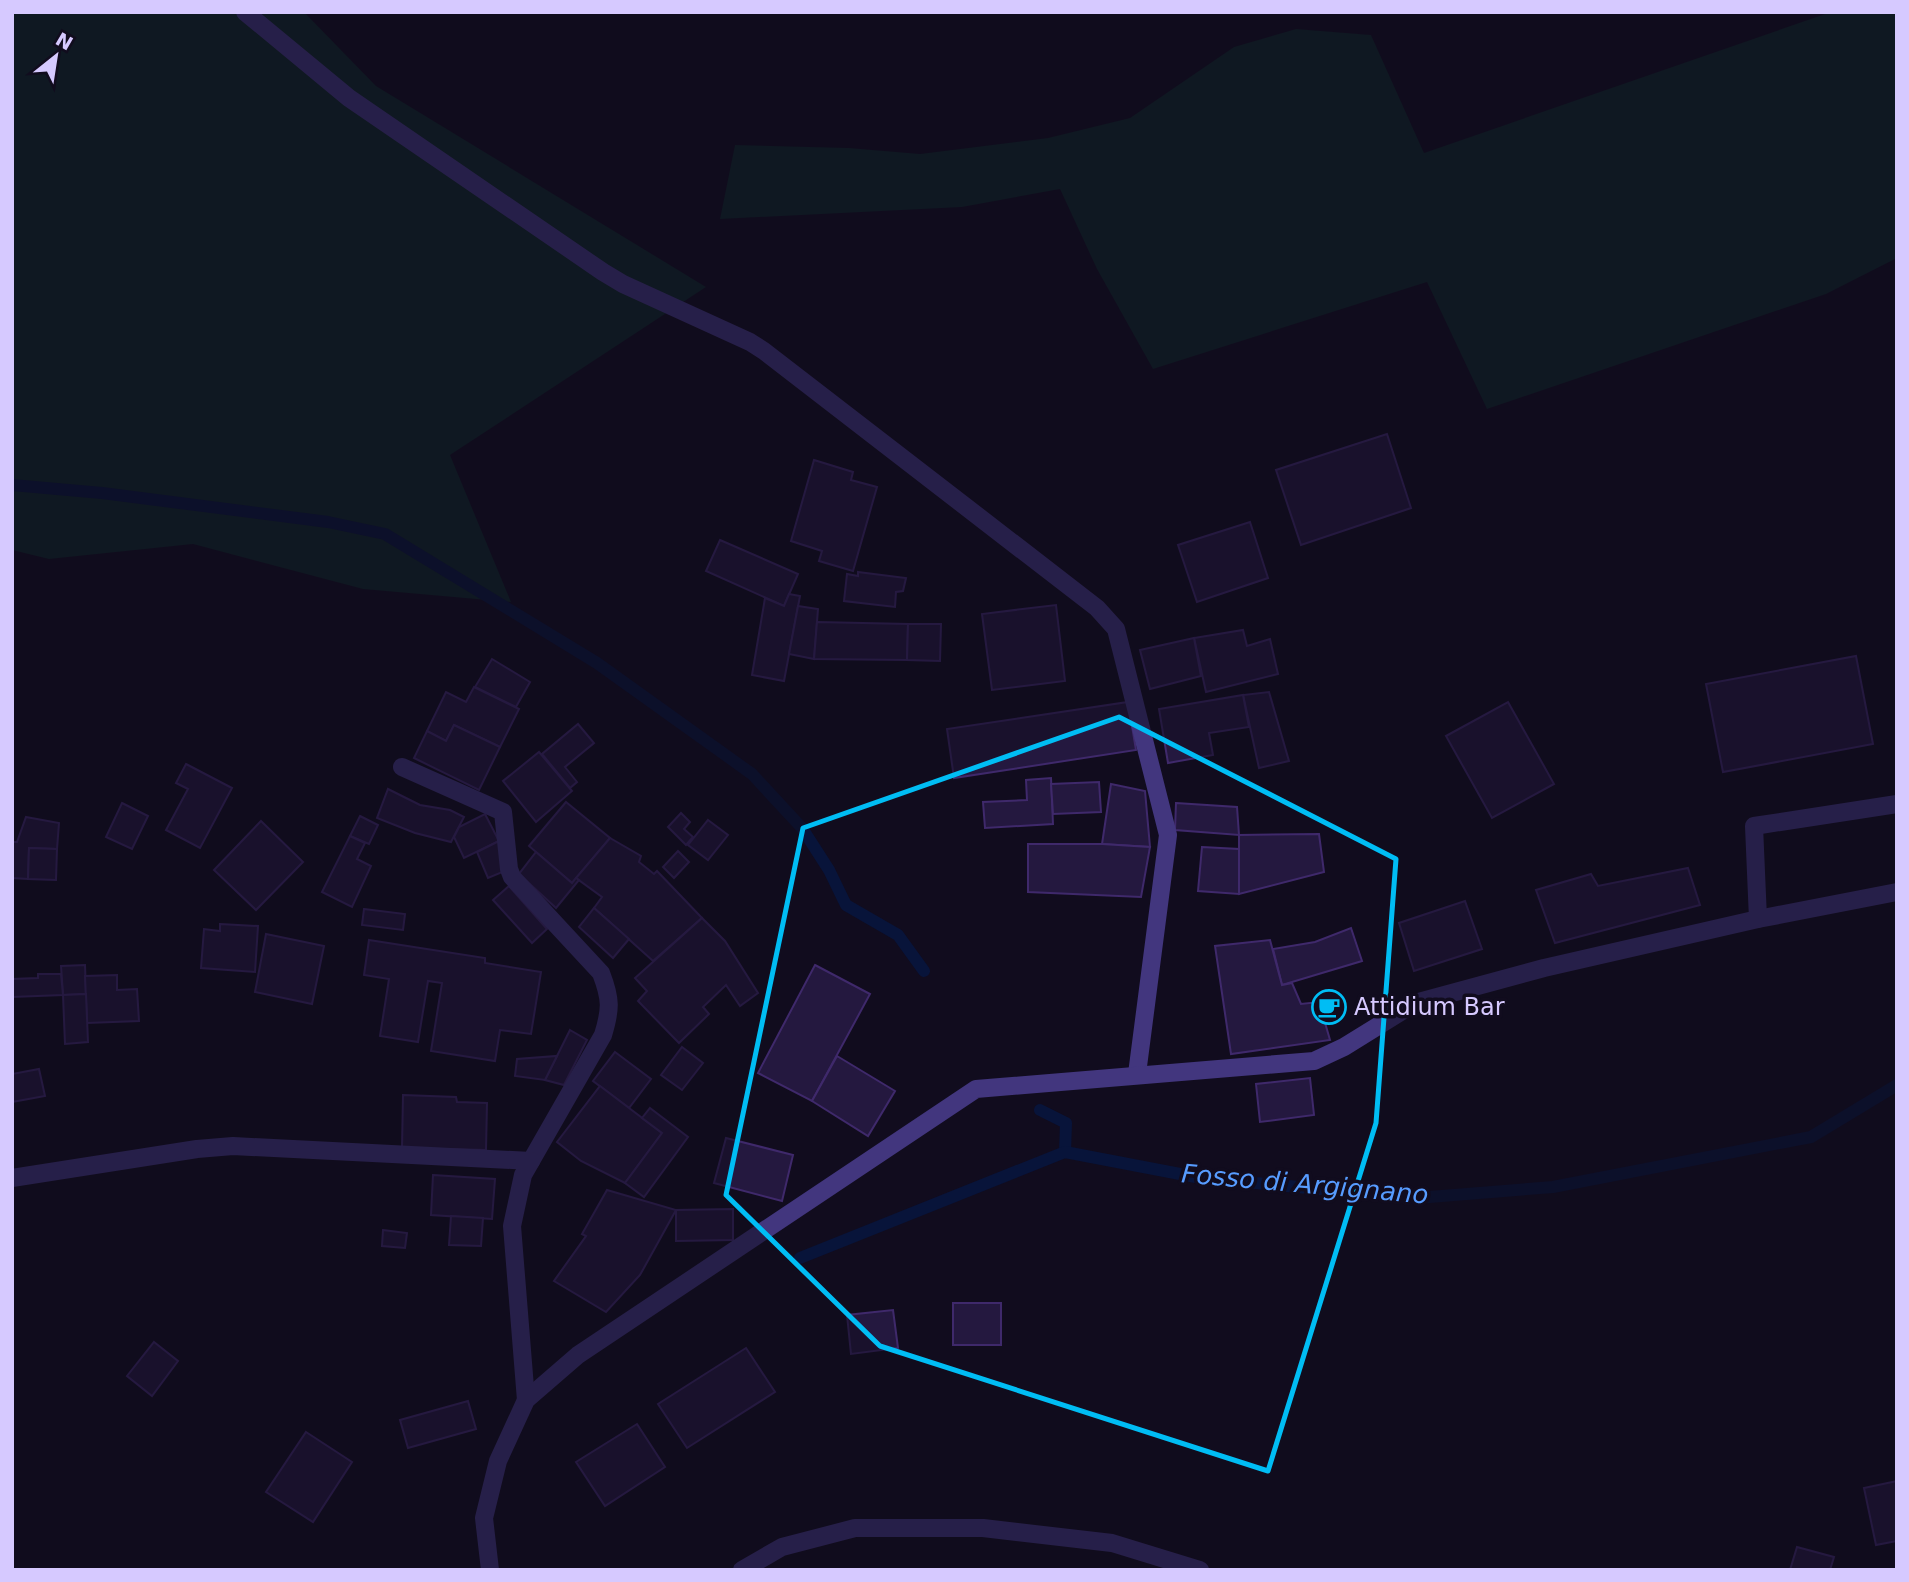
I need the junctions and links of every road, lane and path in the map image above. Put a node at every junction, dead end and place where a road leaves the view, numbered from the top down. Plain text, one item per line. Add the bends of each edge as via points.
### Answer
1 (245, 12) edge
2 (402, 767) dead end
3 (1897, 804) edge
4 (1897, 892) edge
5 (1758, 919) junction
6 (1137, 1074) junction
7 (531, 1161) junction
8 (12, 1178) edge
9 (526, 1400) junction
10 (490, 1570) edge
11 (742, 1570) edge
12 (1200, 1570) edge

1 - 6 street via 348,98 603,272 764,351 1097,608 1116,629 1168,835
2 - 7 street via 503,812 512,877 601,973 608,992 610,1013 603,1035
3 - 5 street via 1754,826
4 - 5 street
5 - 6 street via 1415,1003 1314,1061
6 - 9 street via 976,1089 578,1355
7 - 8 street via 233,1146
7 - 9 street via 523,1175 512,1226
9 - 10 street via 498,1461 484,1518
11 - 12 street via 782,1547 855,1528 983,1528 1112,1544

